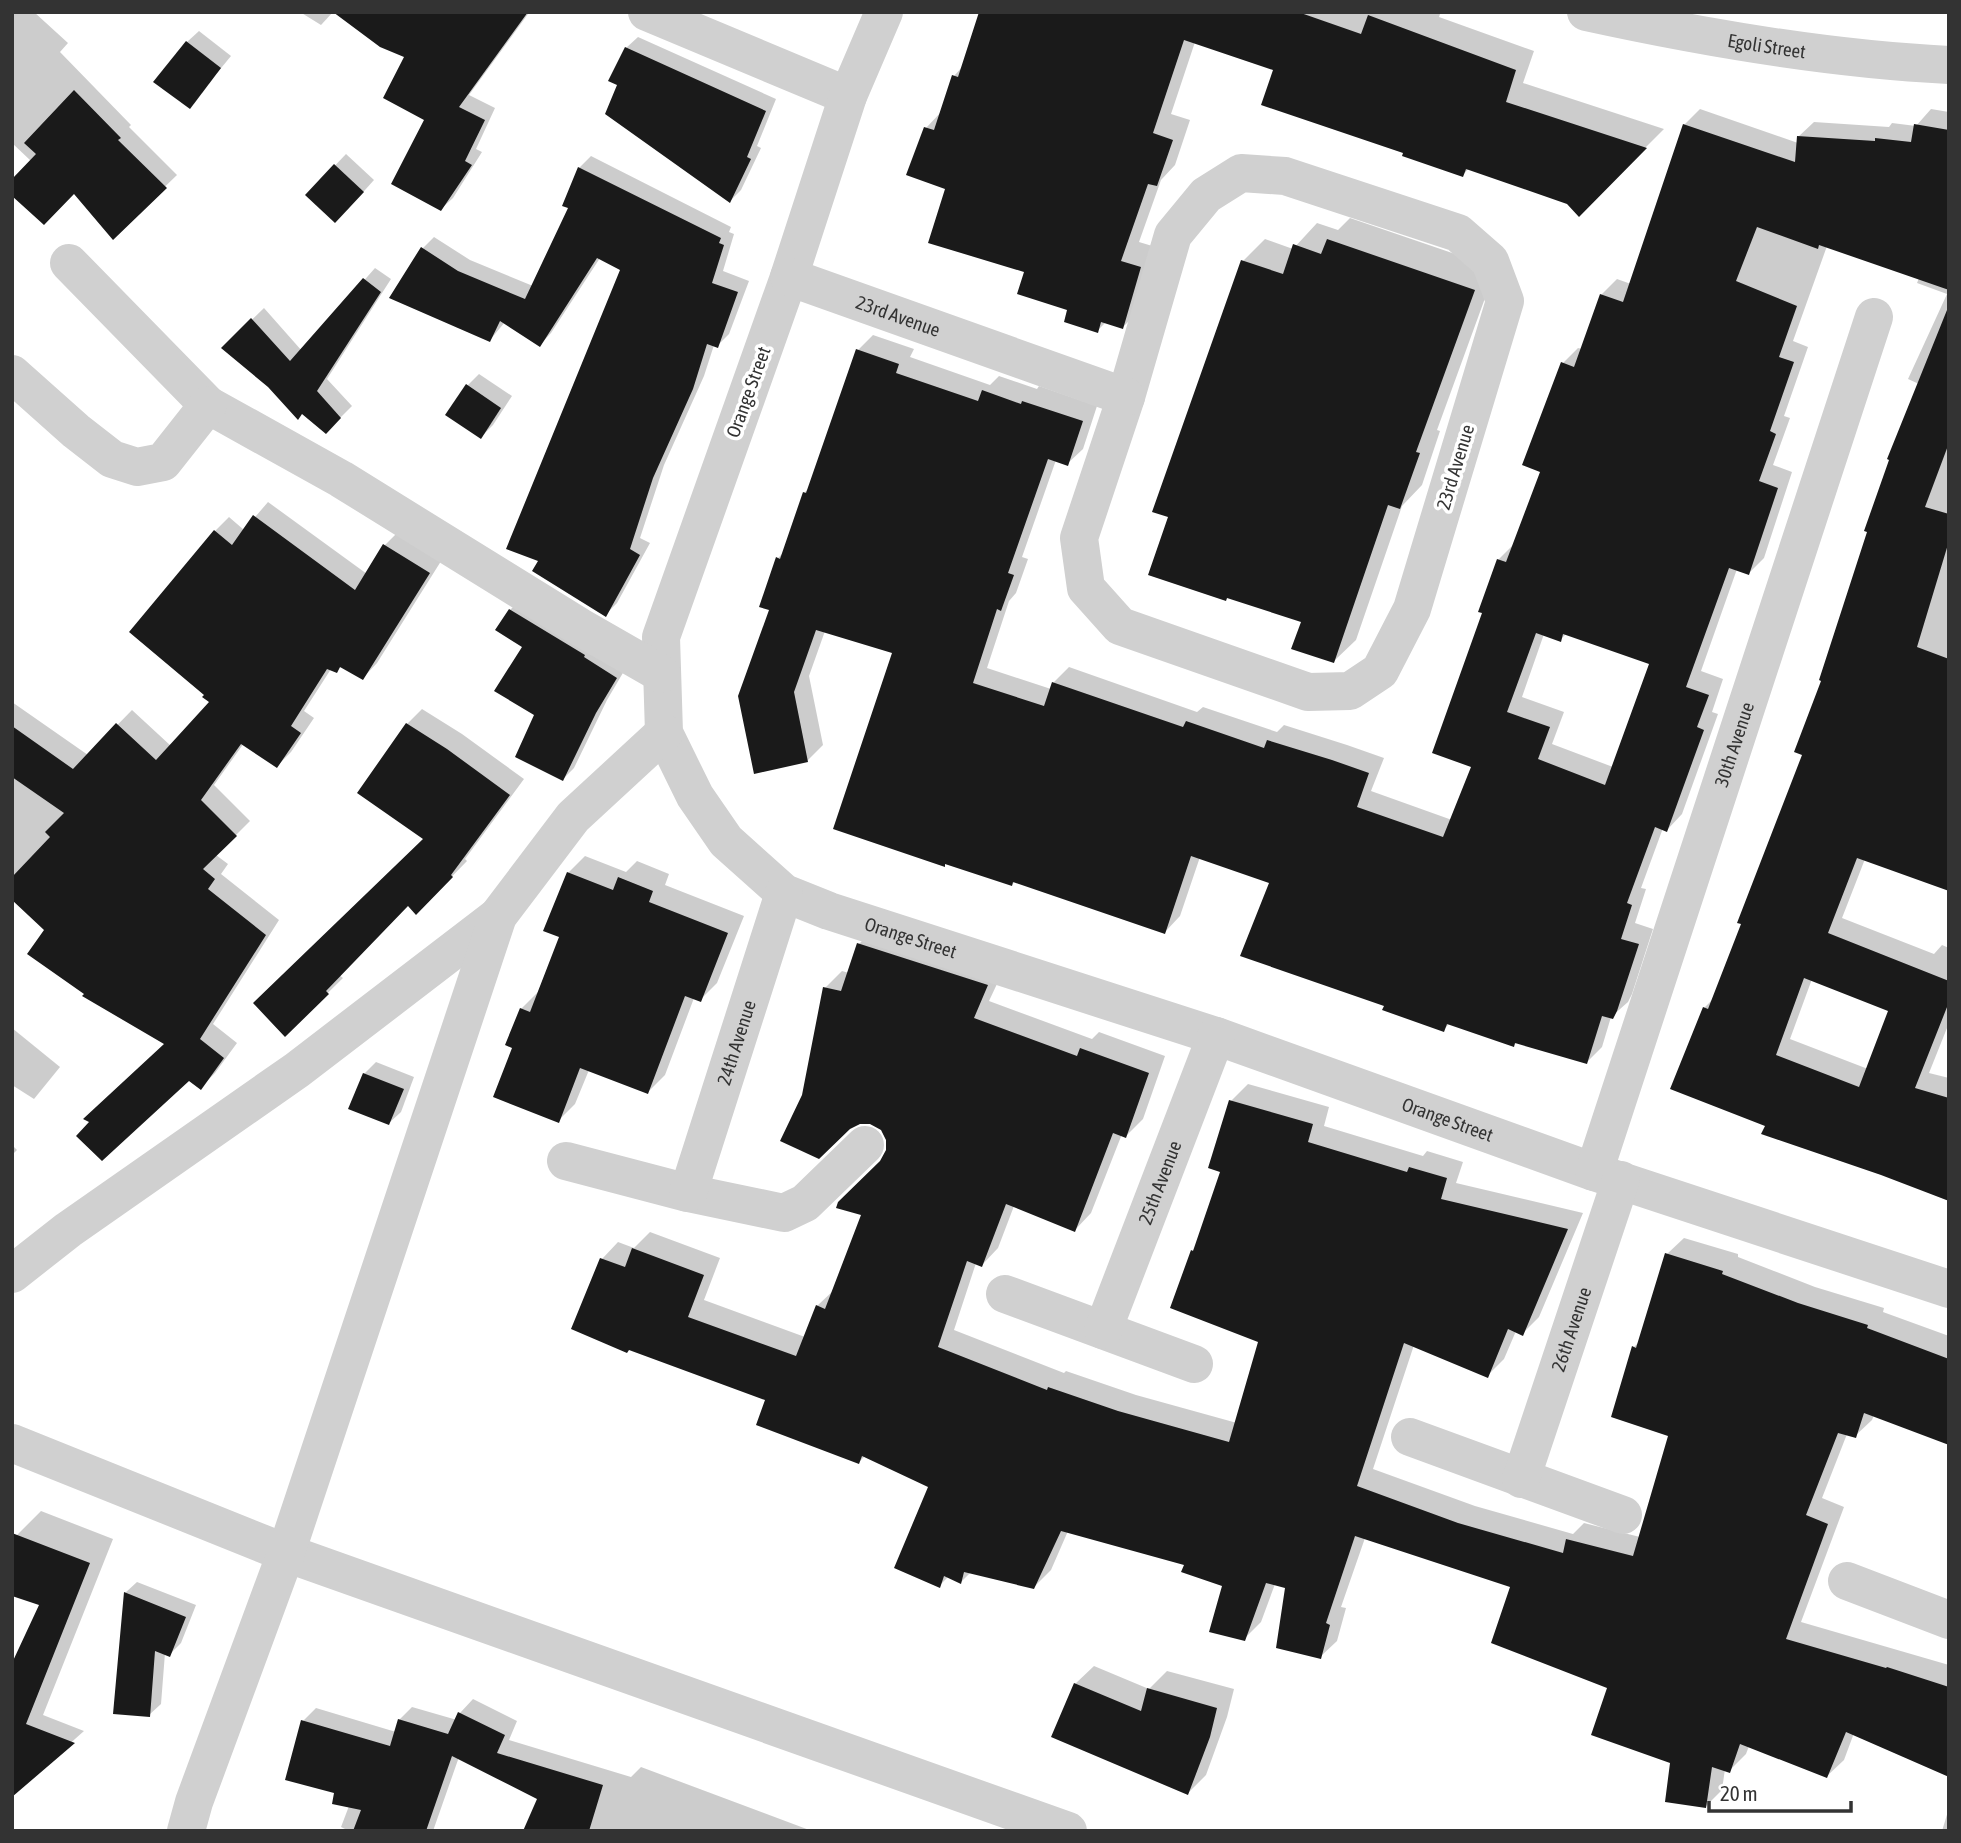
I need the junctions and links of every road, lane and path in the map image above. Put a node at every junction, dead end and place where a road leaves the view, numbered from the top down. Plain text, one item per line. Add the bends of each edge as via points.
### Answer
1 (647, 12) edge
2 (884, 12) edge
3 (1586, 12) edge
4 (1949, 65) edge
5 (848, 96) junction
6 (69, 263) dead end
7 (789, 277) junction
8 (1874, 317) dead end
9 (12, 374) edge
10 (1126, 397) junction
11 (208, 405) junction
12 (662, 674) junction
13 (664, 733) junction
14 (784, 893) junction
15 (498, 916) junction
16 (1216, 1036) junction
17 (864, 1145) dead end
18 (566, 1161) dead end
19 (1608, 1176) junction
20 (688, 1193) junction
21 (12, 1274) edge
22 (1949, 1290) edge
23 (1005, 1294) dead end
24 (1103, 1330) junction
25 (1194, 1364) dead end
26 (1410, 1437) dead end
27 (12, 1443) edge
28 (1521, 1479) junction
29 (1623, 1515) dead end
30 (286, 1553) junction
31 (1847, 1581) dead end
32 (1945, 1608) edge
33 (186, 1831) edge
34 (1069, 1831) edge

1 - 5 street
2 - 5 street, Orange Street
3 - 4 street, Egoli Street via 1686,34 1885,62
5 - 7 street, Orange Street
6 - 11 street
7 - 10 street, 23rd Avenue
7 - 12 street, Orange Street via 661,637
8 - 19 street, 30th Avenue
9 - 11 street via 112,459 137,467 163,462
10 - 10 street, 23rd Avenue via 1079,538 1086,589 1120,625 1308,692 1350,691 1380,671 1412,609 1505,301 1490,261 1458,233 1285,176 1241,173 1206,195 1174,236
11 - 12 street via 341,479
12 - 13 street, Orange Street
13 - 14 street, Orange Street via 695,796 726,841
13 - 15 street via 573,817
14 - 16 street, Orange Street
14 - 20 street, 24th Avenue
15 - 21 street via 297,1070
15 - 30 street
16 - 19 street, Orange Street
16 - 24 street, 25th Avenue
17 - 20 street via 805,1203 783,1213
18 - 20 street
19 - 22 street, Orange Street
19 - 28 street, 26th Avenue
23 - 24 street
24 - 25 street
26 - 28 street
27 - 30 street
28 - 29 street
30 - 33 street
30 - 34 street
31 - 32 street

